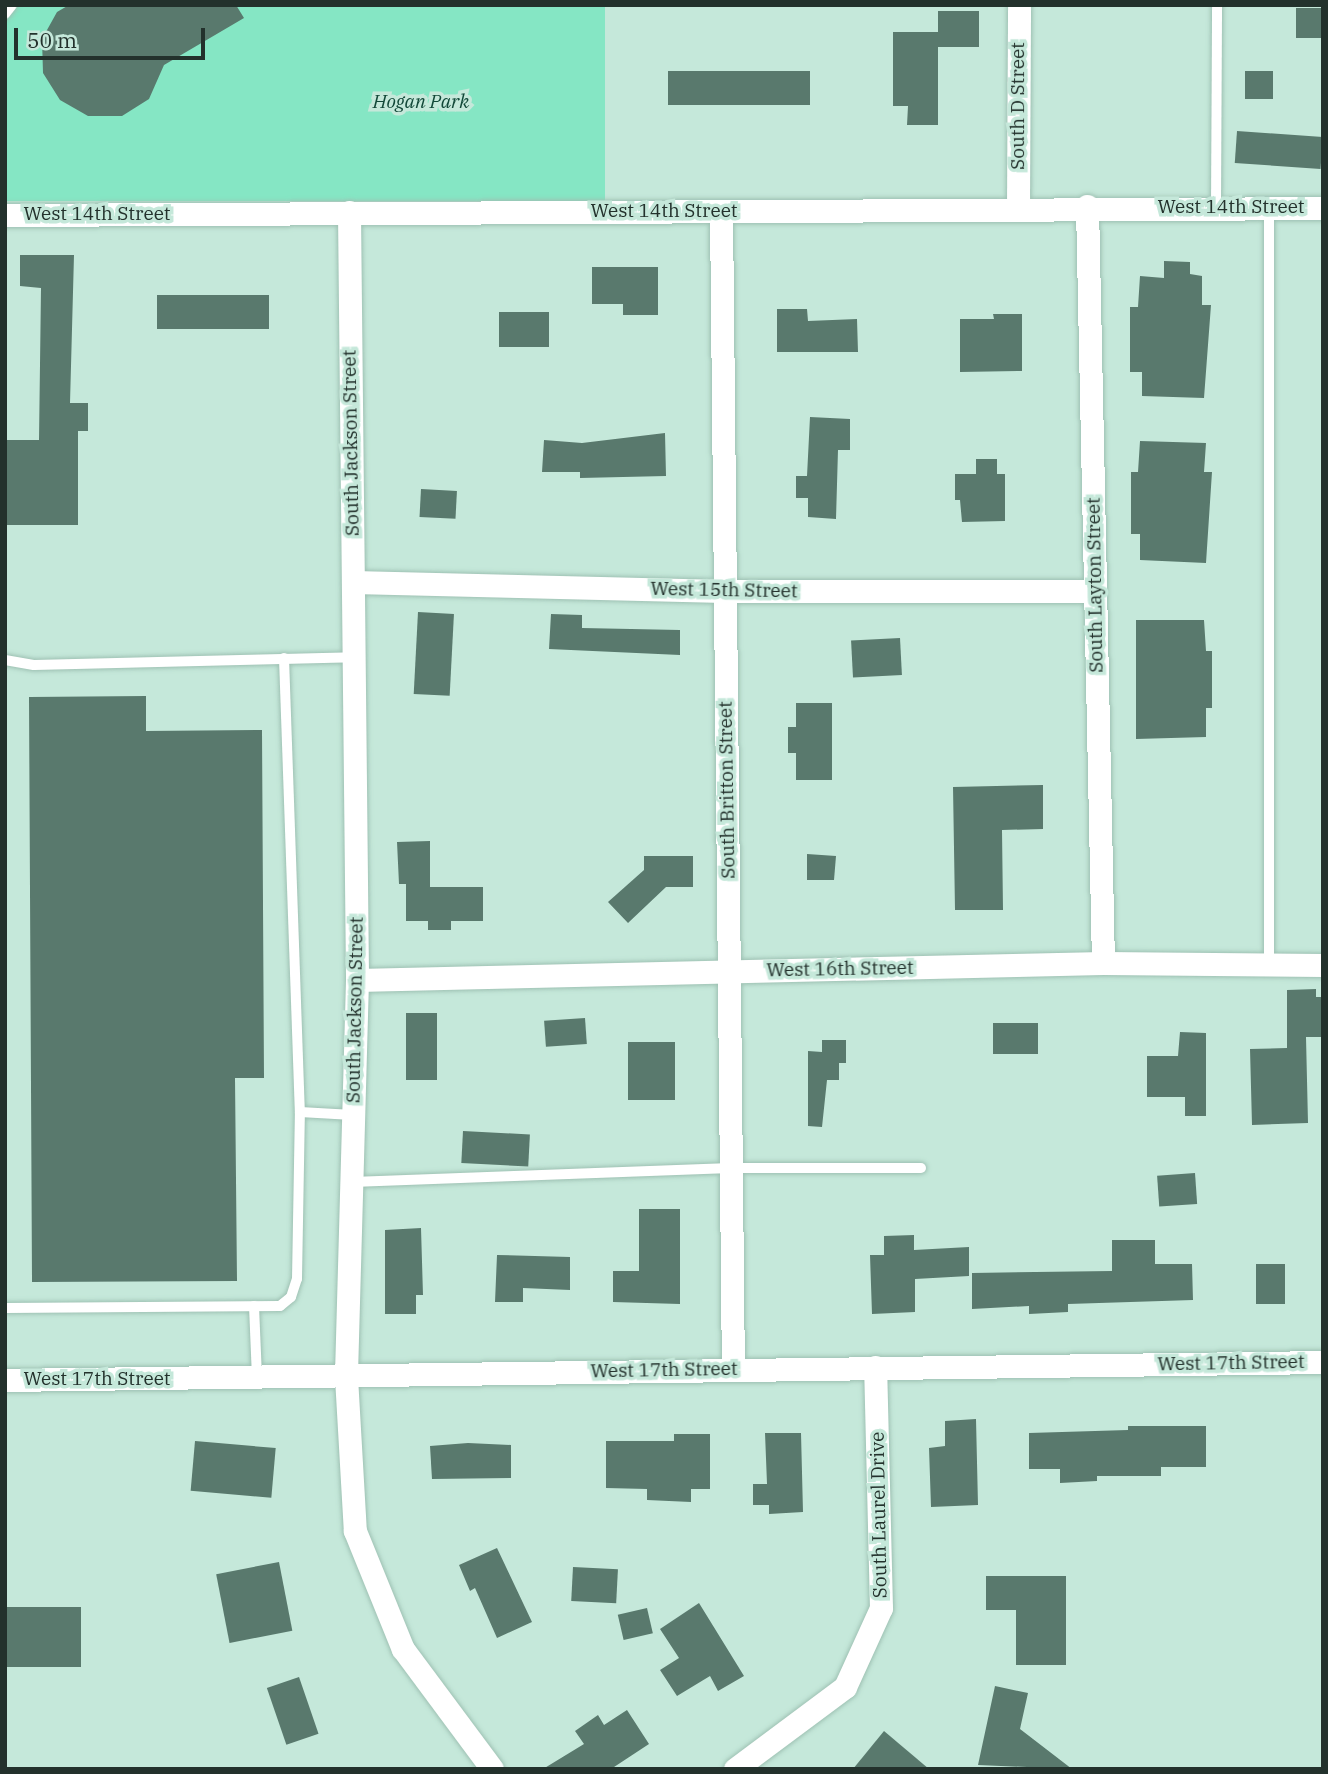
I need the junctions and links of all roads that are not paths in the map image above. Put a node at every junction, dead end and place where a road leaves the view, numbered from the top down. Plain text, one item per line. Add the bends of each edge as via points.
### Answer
1 (12, 5) edge
2 (1019, 5) edge
3 (1217, 5) edge
4 (5, 14) edge
5 (1087, 206) junction
6 (1018, 207) junction
7 (1216, 207) junction
8 (1269, 208) junction
9 (1323, 208) edge
10 (721, 211) junction
11 (349, 212) junction
12 (5, 215) edge
13 (353, 582) junction
14 (724, 591) junction
15 (1095, 591) junction
16 (354, 657) junction
17 (284, 658) junction
18 (5, 660) edge
19 (1103, 963) junction
20 (1269, 964) junction
21 (1323, 965) edge
22 (729, 972) junction
23 (357, 980) junction
24 (300, 1112) junction
25 (353, 1115) junction
26 (731, 1168) junction
27 (921, 1168) dead end
28 (352, 1182) junction
29 (254, 1306) junction
30 (5, 1308) edge
31 (1323, 1362) edge
32 (875, 1367) junction
33 (733, 1369) junction
34 (346, 1377) junction
35 (257, 1378) junction
36 (5, 1380) edge
37 (492, 1769) edge
38 (734, 1769) edge

1 - 4 lane
2 - 6 street, South D Street
3 - 7 lane
5 - 6 street, West 14th Street
5 - 7 street, West 14th Street
5 - 15 street, South Layton Street
6 - 10 street, West 14th Street
7 - 8 street, West 14th Street
8 - 9 street, West 14th Street
8 - 20 lane
10 - 11 street, West 14th Street
10 - 14 street, South Britton Street
11 - 12 street, West 14th Street
11 - 13 street, South Jackson Street
13 - 14 street, West 15th Street
13 - 16 street, South Jackson Street
14 - 15 street, West 15th Street
14 - 22 street, South Britton Street
15 - 19 street, South Layton Street
16 - 17 lane
16 - 23 street, South Jackson Street
17 - 18 lane via 34,665
17 - 24 lane
19 - 20 street, West 16th Street
19 - 22 street, West 16th Street
20 - 21 street, West 16th Street
22 - 23 street, West 16th Street
22 - 26 street, South Britton Street
23 - 25 street, South Jackson Street
24 - 25 lane
24 - 29 lane via 297,1279 291,1297 279,1306
25 - 28 street, South Jackson Street
26 - 27 lane
26 - 28 lane
26 - 33 street, South Britton Street
28 - 34 street, South Jackson Street
29 - 30 lane
29 - 35 lane
31 - 32 street, West 17th Street
32 - 33 street, West 17th Street
32 - 38 street, South Laurel Drive via 881,1608 845,1687
33 - 34 street, West 17th Street
34 - 35 street, West 17th Street
34 - 37 street, South Jackson Street via 355,1531 403,1649
35 - 36 street, West 17th Street

